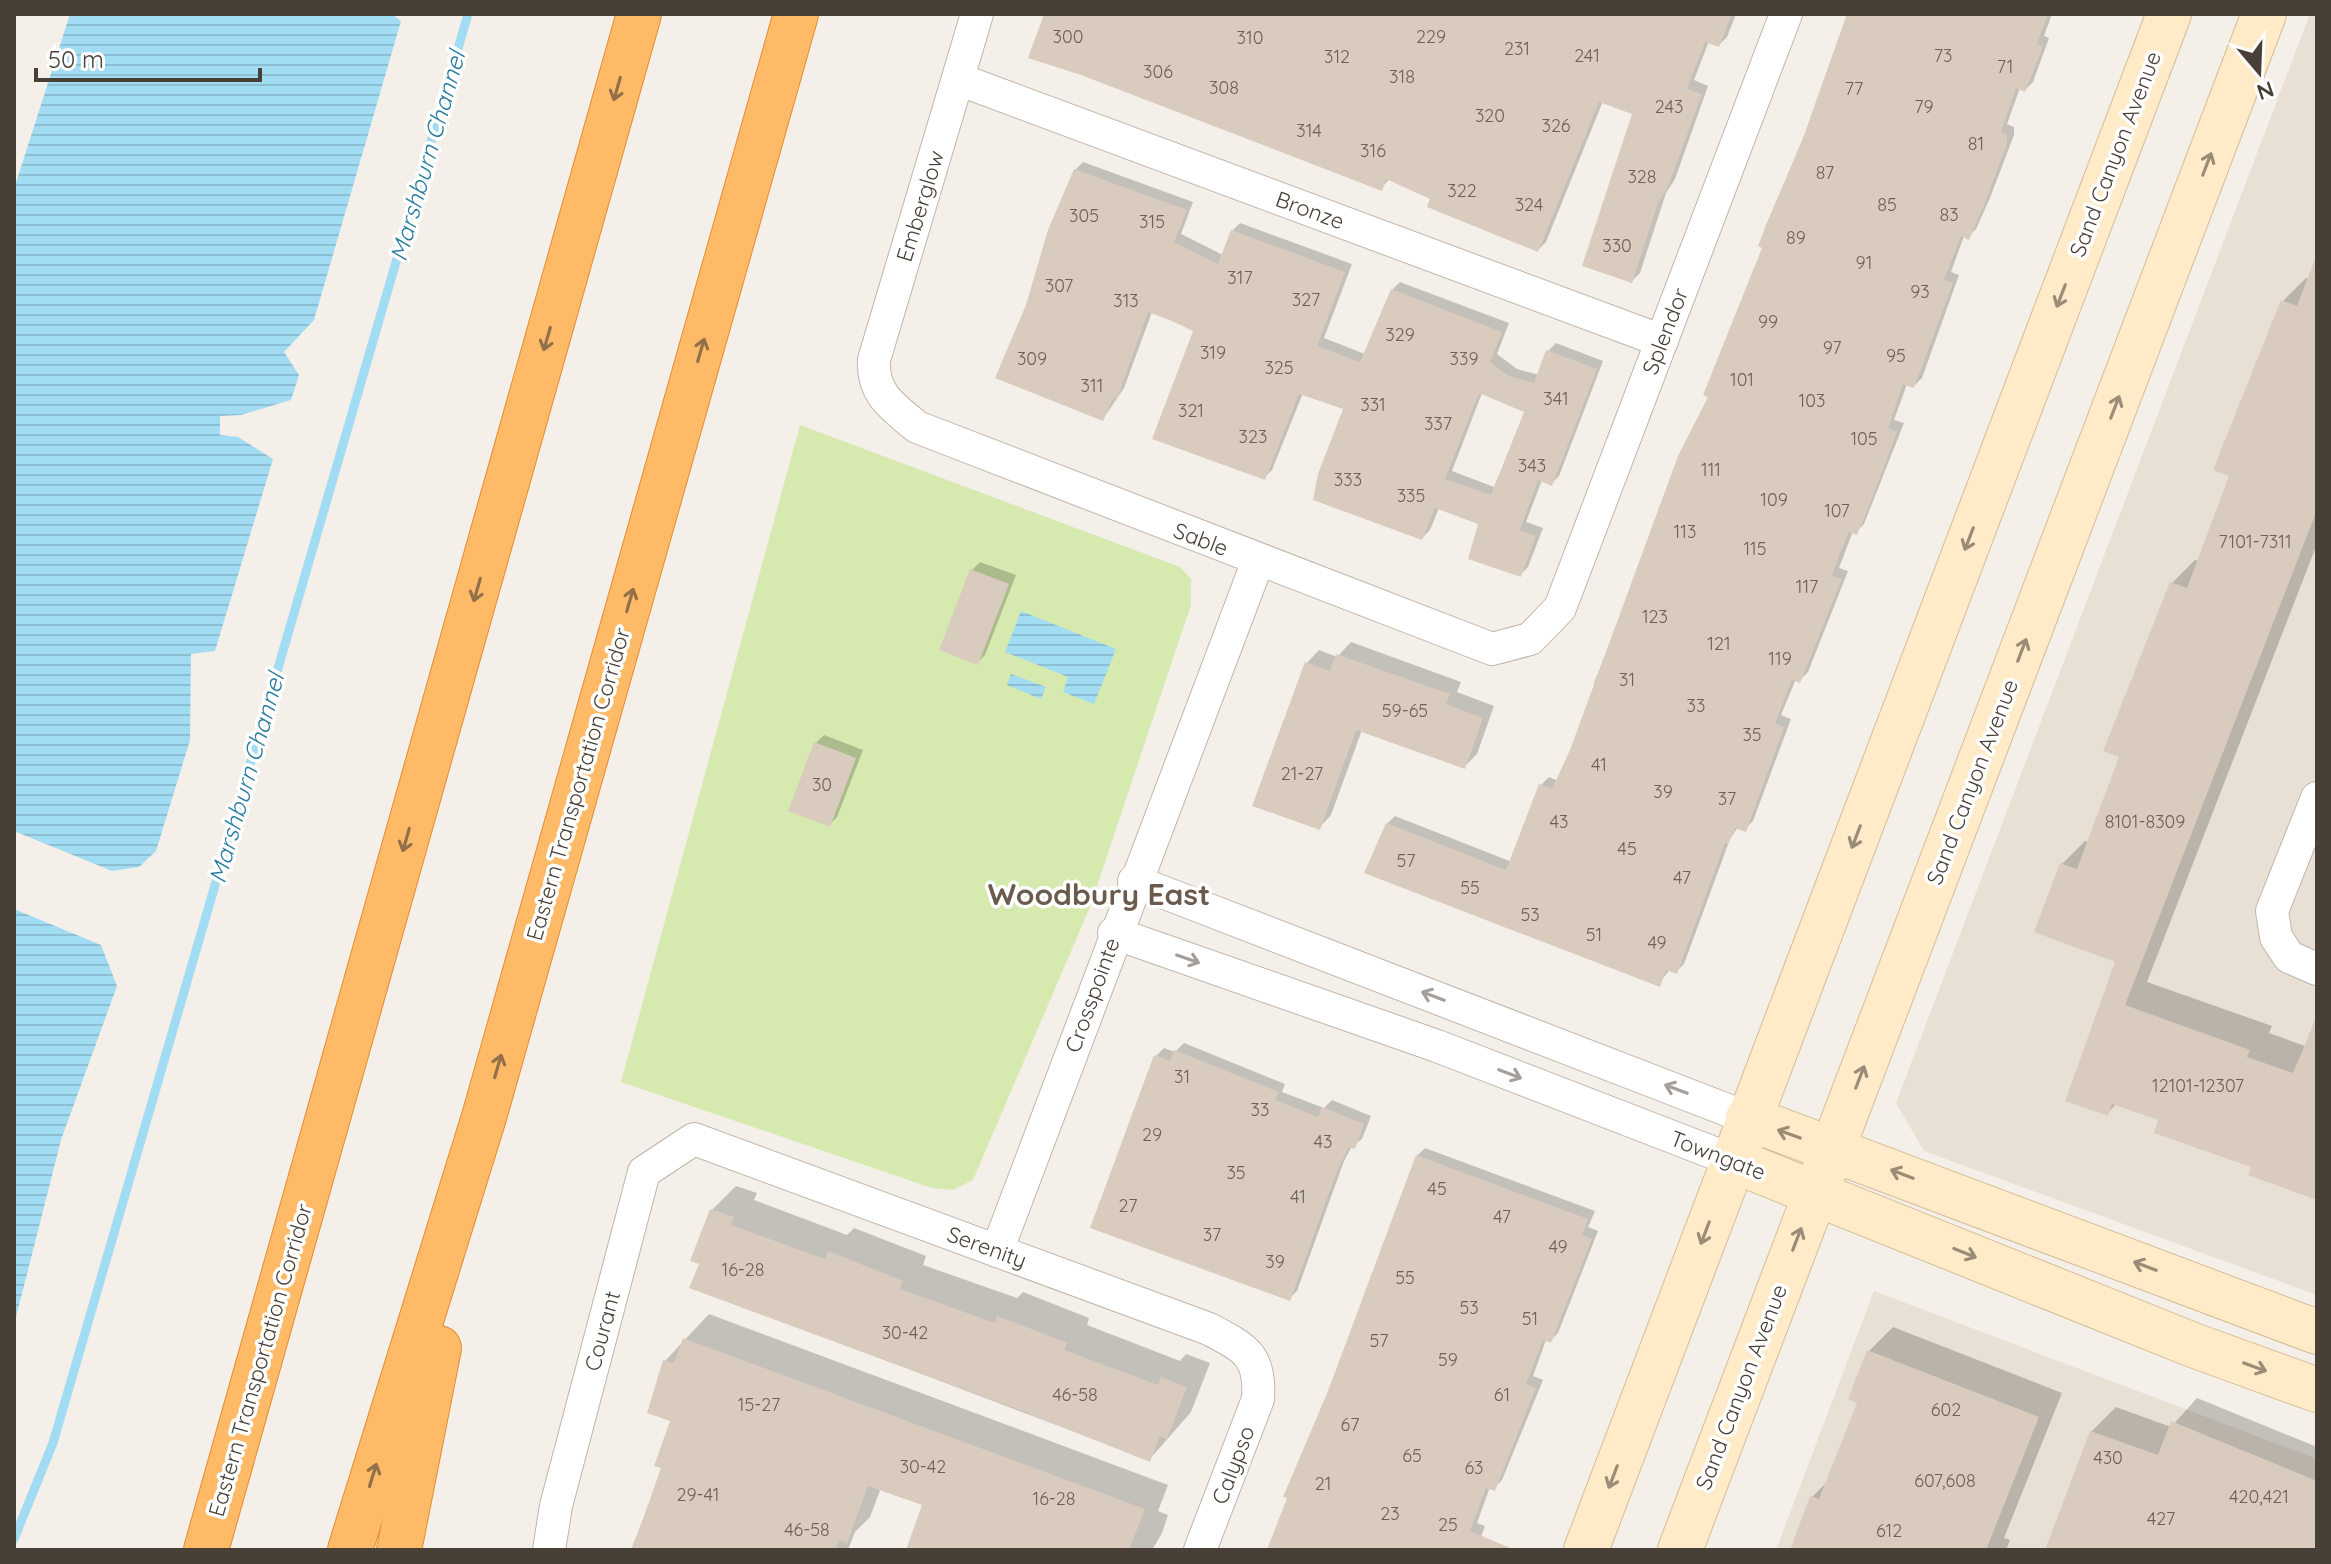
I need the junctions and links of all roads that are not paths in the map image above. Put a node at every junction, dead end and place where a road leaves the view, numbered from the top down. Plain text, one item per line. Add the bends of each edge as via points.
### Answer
1 (639, 14) edge
2 (796, 14) edge
3 (977, 14) edge
4 (1786, 14) edge
5 (2169, 14) edge
6 (2264, 14) edge
7 (958, 79) junction
8 (1662, 341) junction
9 (882, 398) joint
10 (1258, 561) junction
11 (1530, 639) joint
12 (2317, 798) edge
13 (1134, 881) junction
14 (1114, 933) junction
15 (2317, 969) edge
16 (484, 1117) junction
17 (1748, 1118) junction
18 (694, 1139) joint
19 (1831, 1149) junction
20 (1732, 1160) junction
21 (1814, 1193) junction
22 (997, 1251) junction
23 (2317, 1332) edge
24 (1259, 1379) joint
25 (2317, 1390) edge
26 (222, 1494) junction
27 (193, 1550) edge
28 (206, 1550) edge
29 (350, 1550) edge
30 (399, 1550) edge
31 (549, 1550) edge
32 (1200, 1550) edge
33 (1586, 1550) edge
34 (1680, 1550) edge

1 -> 26 highway, Eastern Transportation Corridor
16 -> 2 highway, Eastern Transportation Corridor
3 - 7 street, Emberglow
4 - 8 street, Splendor
5 -> 17 main road, Sand Canyon Avenue
19 -> 6 main road, Sand Canyon Avenue
7 - 8 street, Bronze
7 - 9 street, Emberglow via 874,360 873,377
8 - 11 street, Splendor via 1560,608
9 - 10 street, Sable via 917,427
10 - 11 street, Sable via 1492,649
10 - 13 street, Crosspointe
12 - 15 street via 2272,911 2276,937 2289,957
13 - 14 street, Crosspointe
17 -> 13 street, Towngate
14 -> 20 street, Towngate via 1437,1046
14 - 22 street, Crosspointe
29 -> 16 highway, Eastern Transportation Corridor
16 - 30 highway
19 -> 17 main road, Towngate
17 - 20 main road, Sand Canyon Avenue
18 - 22 street, Serenity
18 - 31 street, Courant via 644,1172
19 - 21 main road, Sand Canyon Avenue
23 -> 19 main road, Towngate
20 - 21 main road, Towngate
20 -> 33 main road, Sand Canyon Avenue
21 -> 25 main road, Towngate
34 -> 21 main road, Sand Canyon Avenue
22 - 24 street, Serenity via 1209,1329 1243,1347
24 - 32 street, Calypso via 1258,1399
26 - 27 highway
26 - 28 highway, Eastern Transportation Corridor

